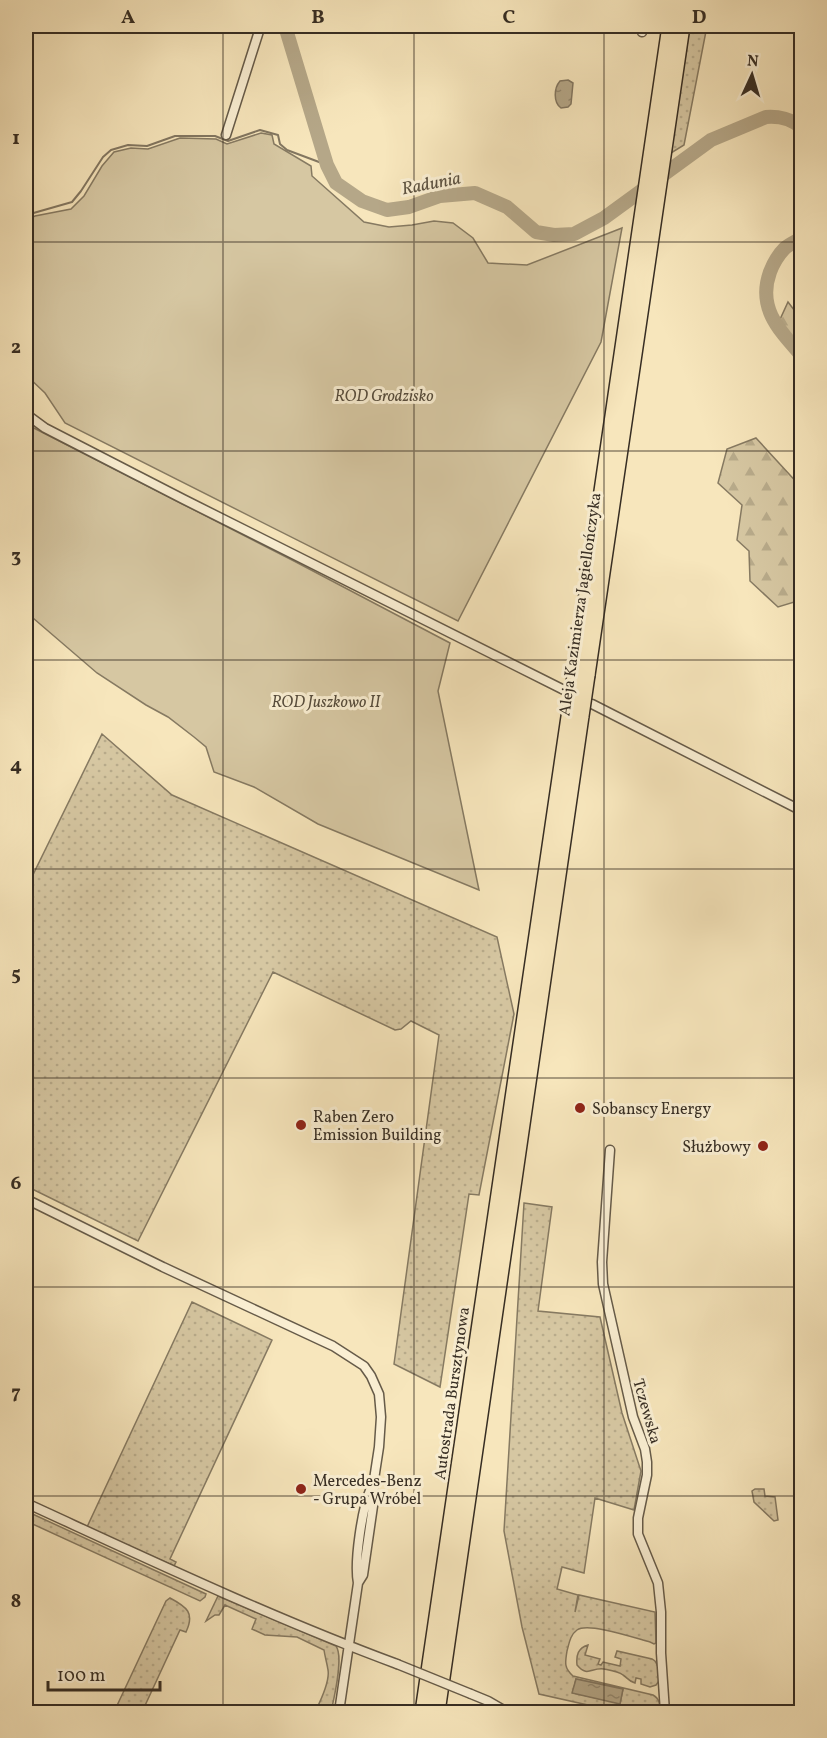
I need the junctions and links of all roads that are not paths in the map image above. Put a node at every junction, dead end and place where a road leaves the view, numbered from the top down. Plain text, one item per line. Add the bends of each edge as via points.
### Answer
1 (258, 26) edge
2 (670, 26) edge
3 (682, 26) edge
4 (226, 135) dead end
5 (656, 157) junction
6 (26, 414) edge
7 (582, 672) junction
8 (566, 691) dead end
9 (581, 710) junction
10 (801, 811) edge
11 (610, 1150) dead end
12 (507, 1186) junction
13 (26, 1199) edge
14 (26, 1503) edge
15 (348, 1646) junction
16 (801, 1704) edge
17 (339, 1713) edge
18 (423, 1713) edge
19 (437, 1713) edge
20 (507, 1713) edge
21 (664, 1713) edge
22 (800, 1713) edge

1 - 4 street
2 - 5 highway, Aleja Kazimierza Jagiellończyka
3 - 5 highway, Aleja Kazimierza Jagiellończyka
5 - 7 highway, Aleja Kazimierza Jagiellończyka via 655,202
5 - 7 highway, Aleja Kazimierza Jagiellończyka via 642,211
6 - 8 street via 45,428 183,499
7 - 9 highway, Aleja Kazimierza Jagiellończyka, bridge
9 - 10 street
9 - 12 highway, Aleja Kazimierza Jagiellończyka
11 - 21 street, Tczewska via 603,1284 633,1418 647,1462 638,1534 658,1583
12 - 18 highway, Autostrada Bursztynowa
12 - 19 highway, Autostrada Bursztynowa
13 - 15 street via 333,1346 364,1366 379,1394 381,1417
14 - 15 street
15 - 17 street
15 - 20 street, bridge via 471,1694
16 - 22 street

